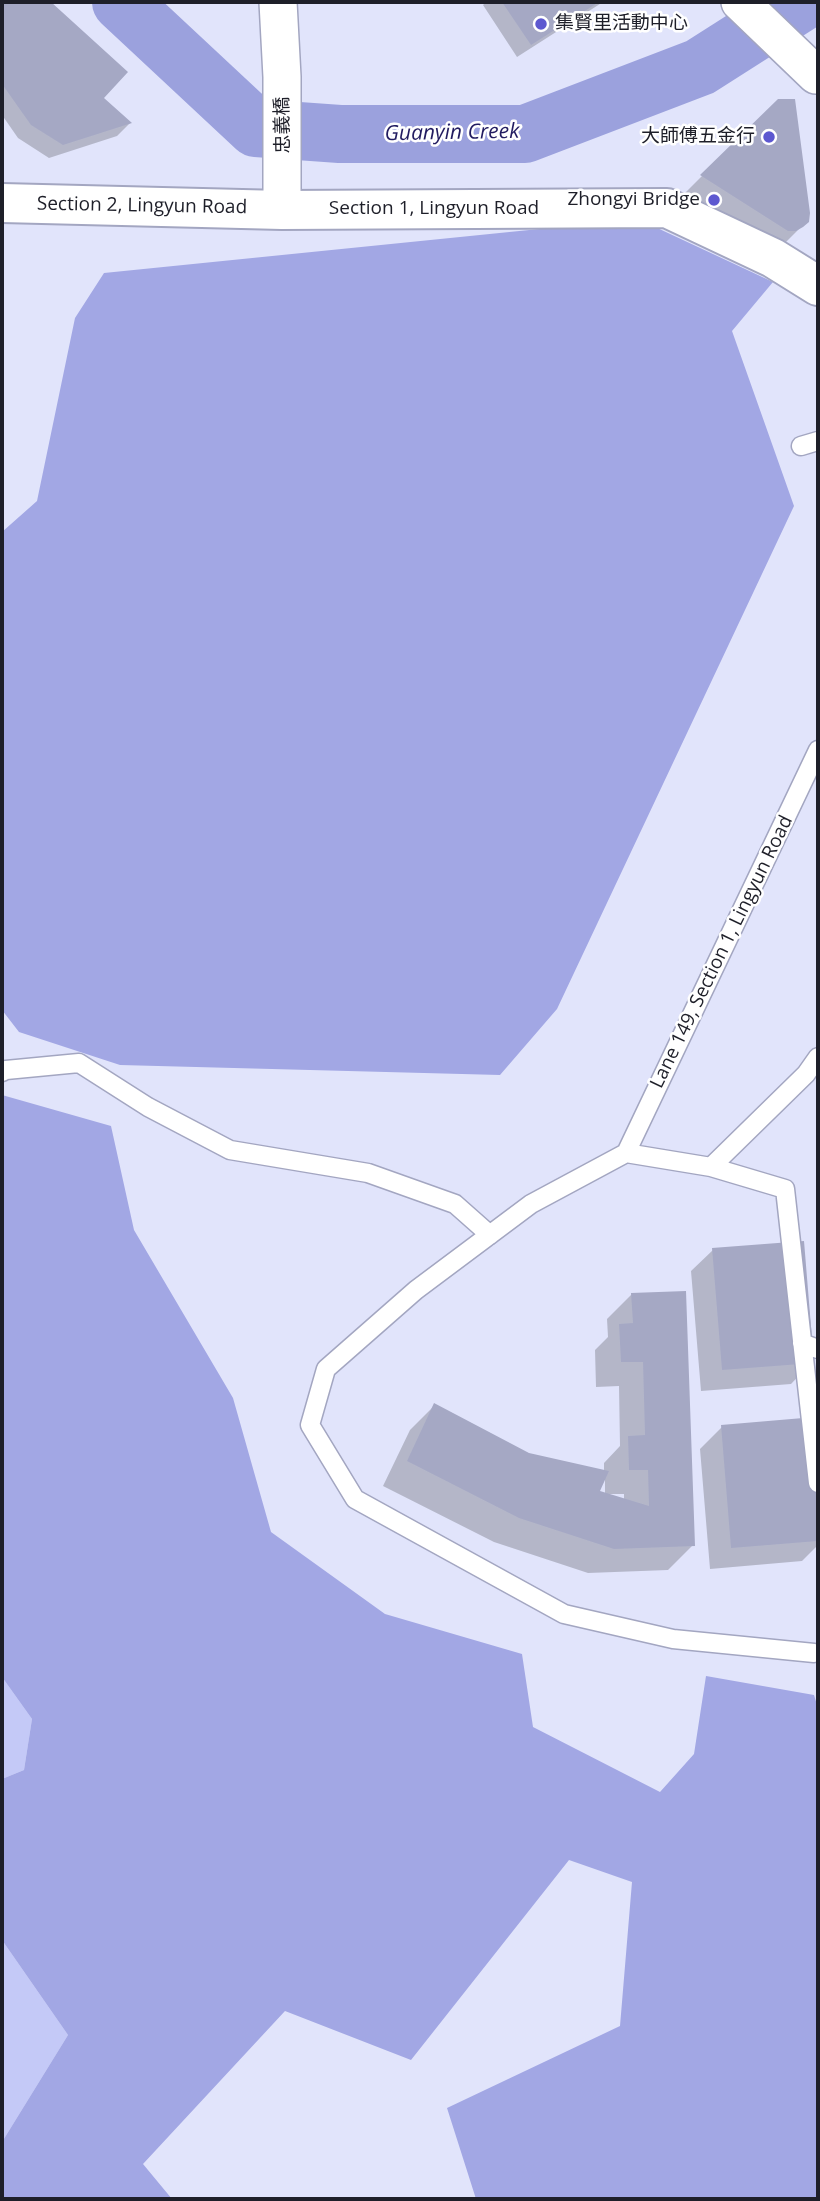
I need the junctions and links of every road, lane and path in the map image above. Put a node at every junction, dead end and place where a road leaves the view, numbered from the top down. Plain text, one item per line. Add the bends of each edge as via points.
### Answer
1 (278, 2) edge
2 (740, 2) edge
3 (817, 81) edge
4 (283, 192) junction
5 (2, 203) edge
6 (818, 286) edge
7 (818, 750) edge
8 (818, 1057) edge
9 (2, 1072) edge
10 (812, 1077) edge
11 (625, 1153) junction
12 (711, 1167) junction
13 (490, 1235) junction
14 (810, 1346) edge
15 (818, 1483) edge
16 (817, 1654) edge

1 - 4 street, 忠義橋
2 - 3 street
4 - 5 street, Section 2, Lingyun Road
4 - 6 street, Section 1, Lingyun Road via 667,208 773,258
7 - 11 lane, Lane 149, Section 1, Lingyun Road
8 - 10 lane
9 - 13 lane via 79,1063 148,1107 230,1150 368,1173 455,1204
10 - 12 lane
11 - 12 lane
11 - 13 lane via 531,1204
12 - 14 lane via 785,1189
13 - 16 lane via 416,1290 326,1368 310,1425 355,1499 564,1614 673,1639
14 - 15 lane

